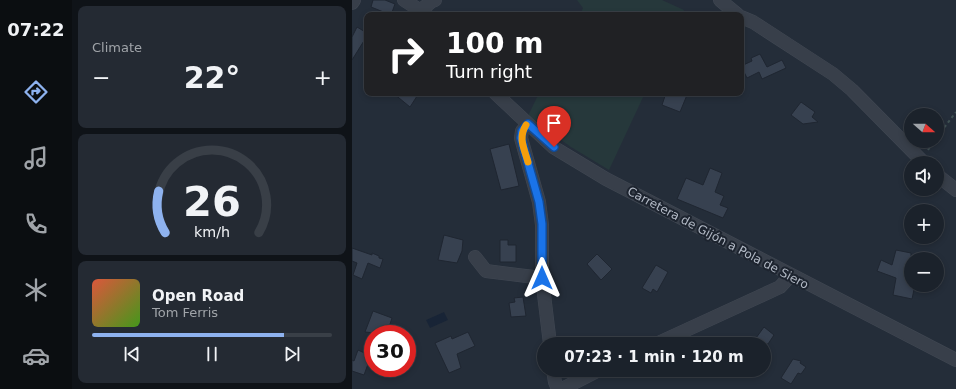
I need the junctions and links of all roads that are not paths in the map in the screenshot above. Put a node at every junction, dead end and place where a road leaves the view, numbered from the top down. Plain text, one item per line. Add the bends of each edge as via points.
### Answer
1 (354, 0) edge
2 (404, 0) edge
3 (435, 0) edge
4 (720, 0) edge
5 (352, 3) edge
6 (424, 12) edge
7 (734, 12) edge
8 (744, 18) edge
9 (498, 96) edge
10 (528, 124) junction
11 (917, 156) edge
12 (944, 181) edge
13 (956, 190) edge
14 (475, 257) dead end
15 (790, 276) junction
16 (542, 278) junction
17 (549, 337) edge
18 (671, 337) edge
19 (956, 360) edge
20 (554, 377) edge
21 (585, 377) edge
22 (558, 389) edge
23 (562, 389) edge

1 - 5 street
2 - 6 street
3 - 6 street
4 - 7 street
8 - 11 street via 833,74
9 - 10 street, Carretera de Gijón a Pola de Siero
10 - 15 street, Carretera de Gijón a Pola de Siero via 554,147 606,179
10 - 16 street via 522,131 521,138 539,202 542,224
12 - 13 street
14 - 16 street via 486,270
15 - 18 street via 780,287
15 - 19 street, Carretera de Gijón a Pola de Siero
16 - 17 street
20 - 22 street
21 - 23 street

